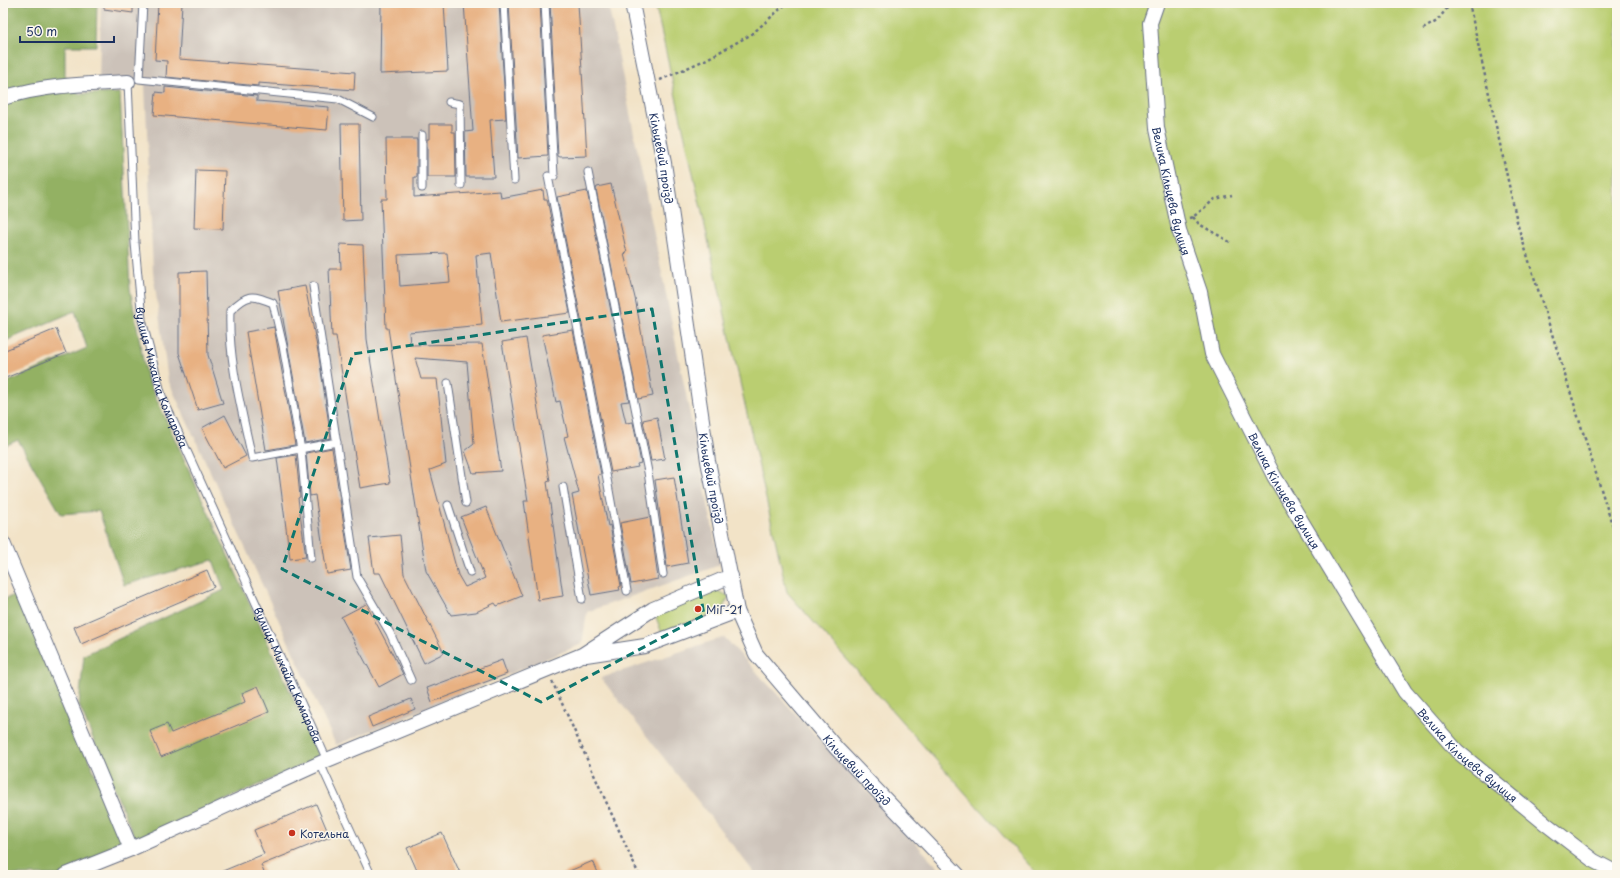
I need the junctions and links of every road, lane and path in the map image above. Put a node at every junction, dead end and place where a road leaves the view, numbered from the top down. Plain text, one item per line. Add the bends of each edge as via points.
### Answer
1 (143, 3) edge
2 (504, 3) edge
3 (545, 3) edge
4 (632, 3) edge
5 (787, 3) edge
6 (1157, 3) edge
7 (1451, 3) edge
8 (1469, 3) edge
9 (1423, 29) dead end
10 (657, 81) dead end
11 (128, 82) joint
12 (3, 98) edge
13 (449, 102) dead end
14 (373, 117) dead end
15 (422, 135) dead end
16 (588, 172) dead end
17 (514, 180) dead end
18 (461, 185) dead end
19 (422, 188) dead end
20 (1232, 196) dead end
21 (1194, 217) junction
22 (1177, 222) junction
23 (1230, 242) dead end
24 (313, 286) dead end
25 (448, 383) dead end
26 (337, 442) junction
27 (301, 450) junction
28 (563, 487) dead end
29 (466, 503) dead end
30 (448, 505) dead end
31 (1617, 540) edge
32 (3, 543) edge
33 (311, 558) dead end
34 (470, 572) dead end
35 (663, 574) dead end
36 (730, 576) junction
37 (627, 591) dead end
38 (582, 599) dead end
39 (737, 611) junction
40 (582, 655) junction
41 (546, 670) junction
42 (410, 680) dead end
43 (323, 762) junction
44 (131, 849) junction
45 (1617, 873) edge
46 (66, 875) edge
47 (371, 875) edge
48 (639, 875) edge
49 (958, 875) edge

1 - 14 lane via 139,79 338,99
2 - 17 lane
3 - 37 lane via 551,176
4 - 36 street, Кільцевий проїзд via 664,164 708,461
5 - 10 path via 752,34 705,60
6 - 22 street, Велика Кільцева вулиця via 1150,23 1157,128
7 - 9 path via 1437,21
8 - 31 path via 1518,226
11 - 12 street, вулиця Михайла Комарова via 81,84 22,92
11 - 43 lane, вулиця Михайла Комарова via 135,243 142,320 162,396
13 - 18 lane via 460,104
15 - 19 lane
16 - 35 lane via 648,472
20 - 21 path via 1216,199
21 - 22 path
21 - 23 path via 1199,224
22 - 45 street, Велика Кільцева вулиця via 1200,292 1212,354 1274,476 1405,692 1457,751 1594,861
24 - 26 lane
25 - 29 lane
26 - 27 lane
26 - 42 lane via 357,577 390,633
27 - 27 lane via 252,458 229,338 230,311 242,299 256,296 273,303
27 - 33 lane
28 - 38 lane
30 - 34 lane
32 - 44 street
36 - 39 street, Кільцевий проїзд
36 - 40 street via 653,608
39 - 40 street via 645,646
39 - 49 street, Кільцевий проїзд via 756,654 837,749
40 - 41 street
41 - 43 street
41 - 48 path
43 - 44 street
43 - 47 lane, вулиця Михайла Комарова
44 - 46 street

